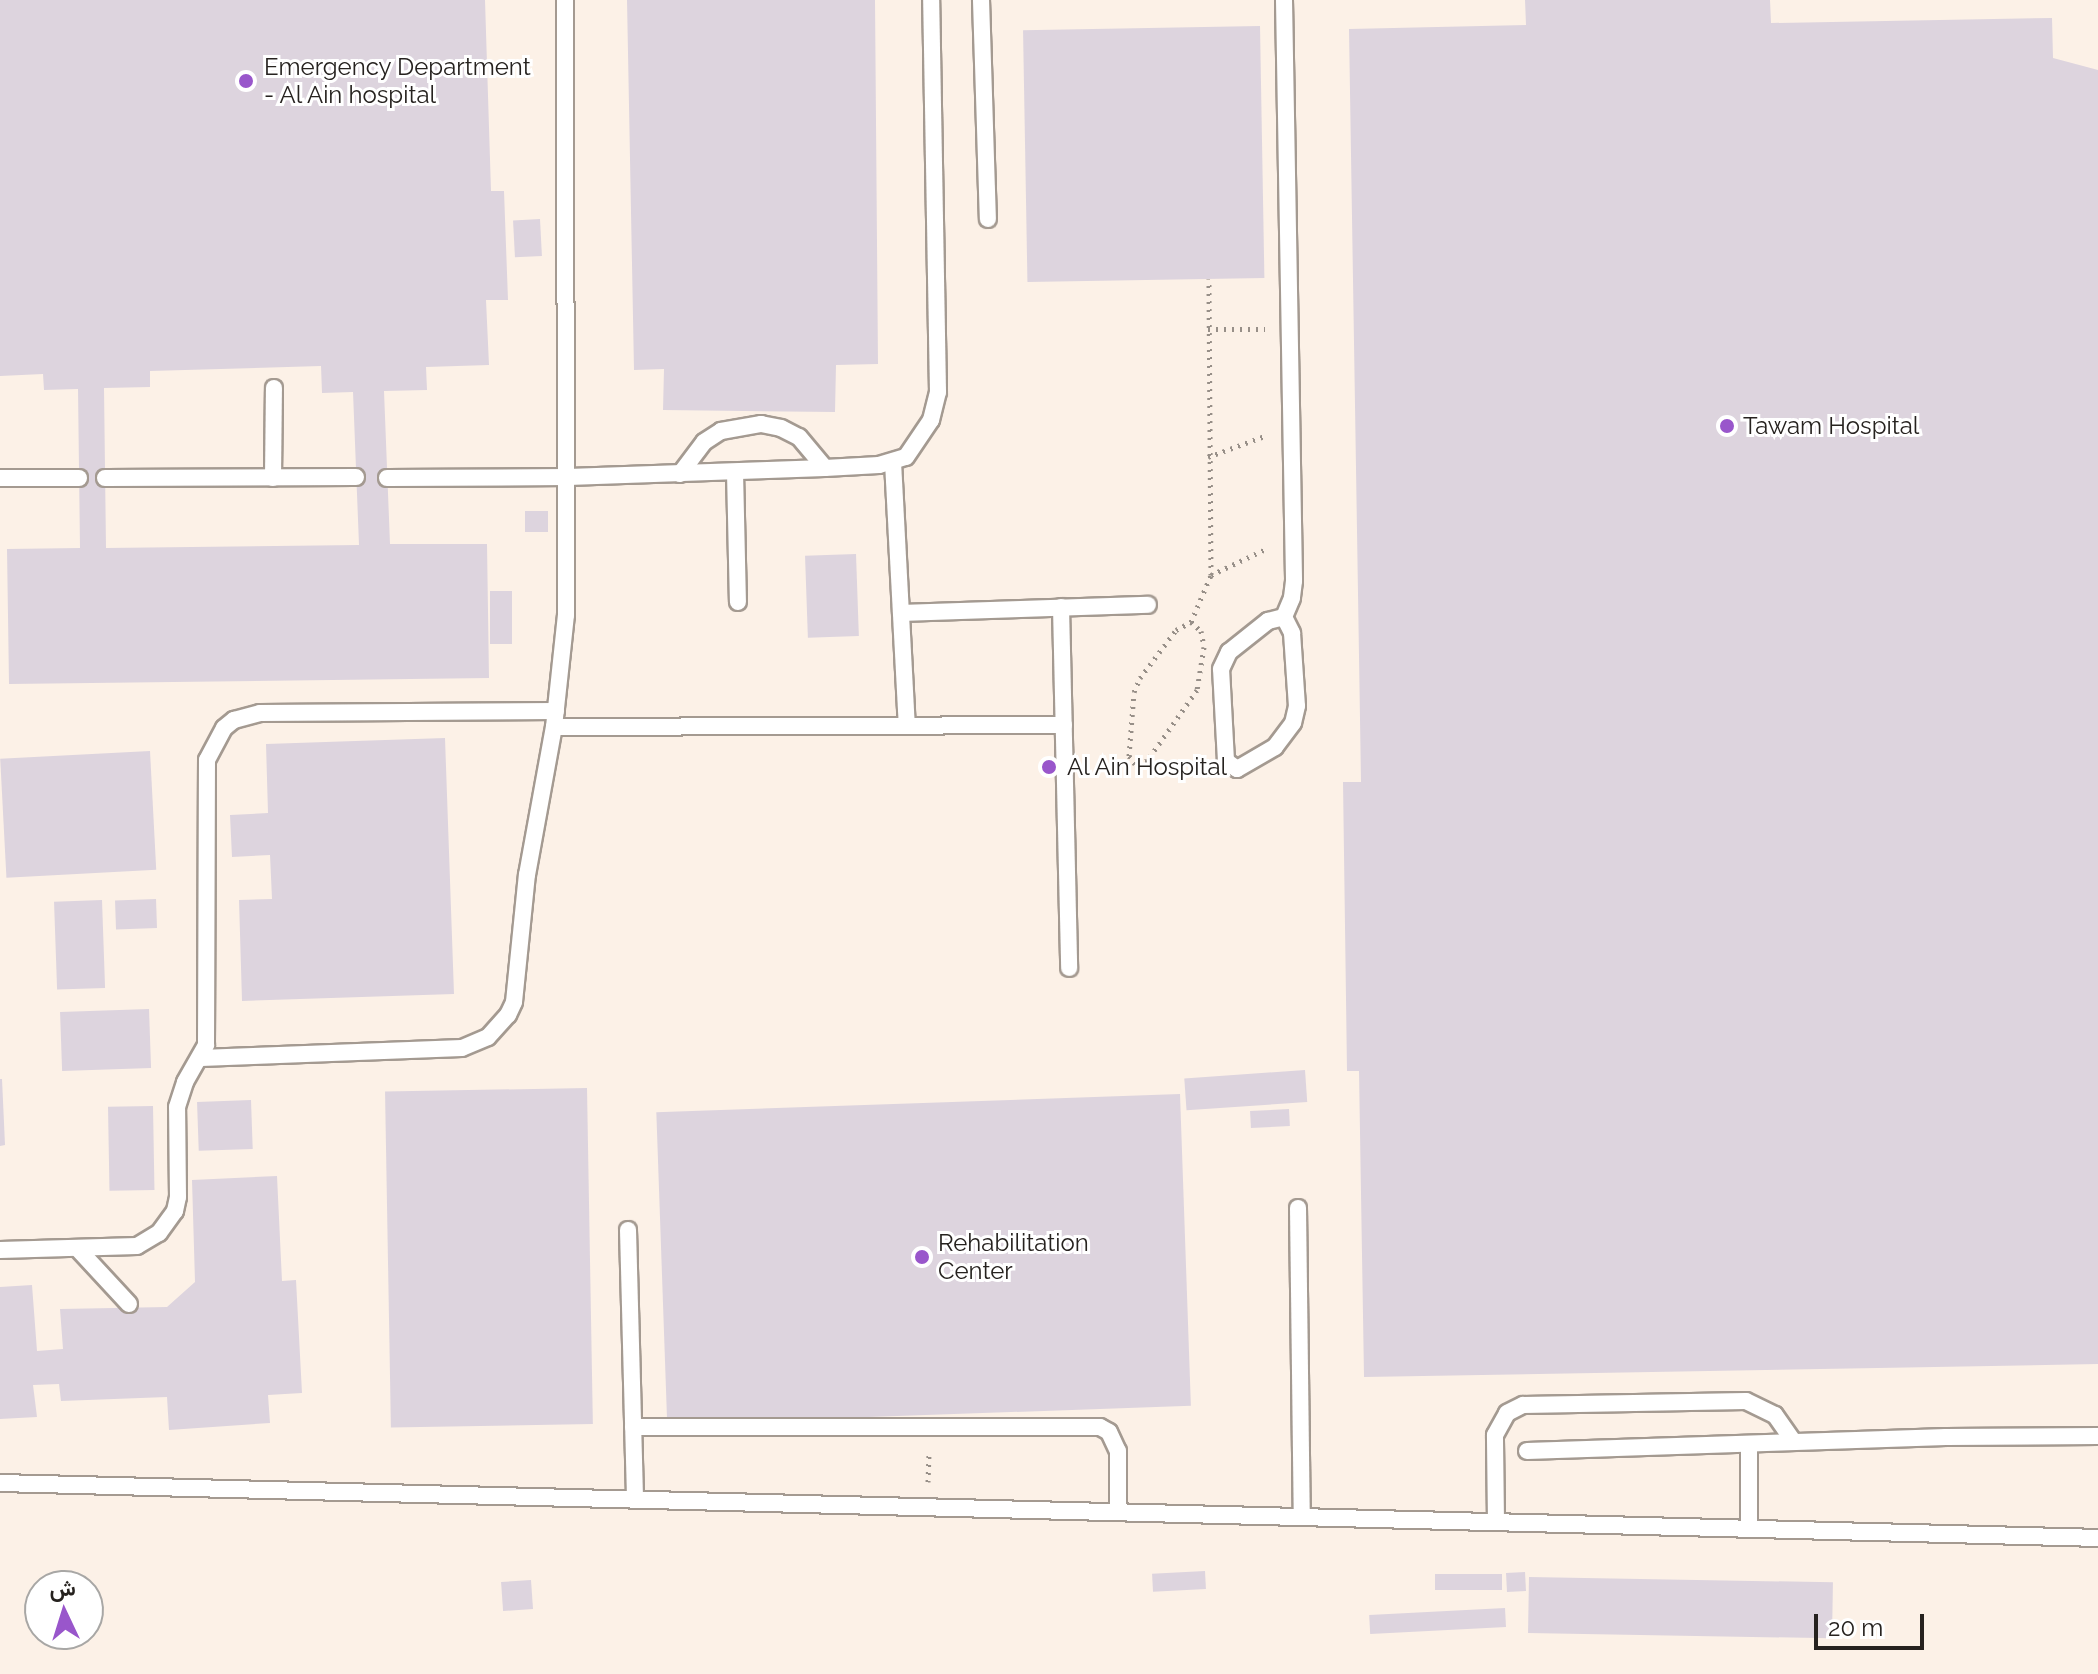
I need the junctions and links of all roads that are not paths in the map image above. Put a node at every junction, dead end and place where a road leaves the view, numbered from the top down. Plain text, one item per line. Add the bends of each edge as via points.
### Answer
1 (565, 0) edge
2 (931, 0) edge
3 (981, 0) edge
4 (1284, 0) edge
5 (988, 219) dead end
6 (274, 388) dead end
7 (893, 462) junction
8 (825, 468) junction
9 (735, 472) junction
10 (680, 474) junction
11 (356, 477) dead end
12 (568, 477) junction
13 (0, 478) edge
14 (79, 478) dead end
15 (105, 478) dead end
16 (273, 478) junction
17 (387, 478) dead end
18 (738, 602) dead end
19 (1148, 605) dead end
20 (1061, 607) junction
21 (901, 613) junction
22 (1284, 617) junction
23 (555, 719) junction
24 (907, 725) junction
25 (1064, 725) junction
26 (1069, 968) dead end
27 (201, 1058) junction
28 (1298, 1208) dead end
29 (628, 1230) dead end
30 (78, 1249) junction
31 (0, 1250) edge
32 (129, 1304) dead end
33 (633, 1427) junction
34 (2098, 1436) edge
35 (1794, 1442) junction
36 (1749, 1444) junction
37 (1527, 1451) dead end
38 (0, 1483) edge
39 (635, 1499) junction
40 (1118, 1512) junction
41 (1302, 1517) junction
42 (1496, 1522) junction
43 (1749, 1529) junction
44 (2098, 1538) edge

1 - 12 lane
2 - 7 lane via 938,392 921,440 906,457
3 - 5 lane
4 - 22 lane via 1293,536 1293,589
6 - 16 lane
7 - 8 lane
7 - 21 lane
8 - 9 lane
8 - 10 lane via 799,437 761,424 721,431 704,442
9 - 10 lane
9 - 18 lane
10 - 12 lane
11 - 16 lane
12 - 17 lane
12 - 23 lane via 566,615
13 - 14 lane
15 - 16 lane
19 - 20 lane
20 - 21 lane
20 - 25 lane
21 - 24 lane
22 - 22 lane via 1292,633 1297,706 1293,723 1275,747 1237,769 1226,761 1221,669 1229,652 1268,621
23 - 24 lane
23 - 27 lane via 527,875 517,987 508,1015 488,1037 462,1048
23 - 27 lane via 260,713 224,728 207,760 207,1035
24 - 25 lane
25 - 26 lane
27 - 30 lane via 177,1107 178,1197 168,1224 137,1246
28 - 41 lane
29 - 33 lane
30 - 31 lane
30 - 32 lane
33 - 39 lane
33 - 40 lane via 1100,1427 1109,1432 1118,1451
34 - 35 lane
35 - 36 lane
35 - 42 lane via 1775,1415 1746,1401 1523,1405 1507,1413 1495,1435
36 - 37 lane
36 - 43 lane
38 - 39 lane
39 - 40 lane
40 - 41 lane
41 - 42 lane
42 - 43 lane
43 - 44 lane

